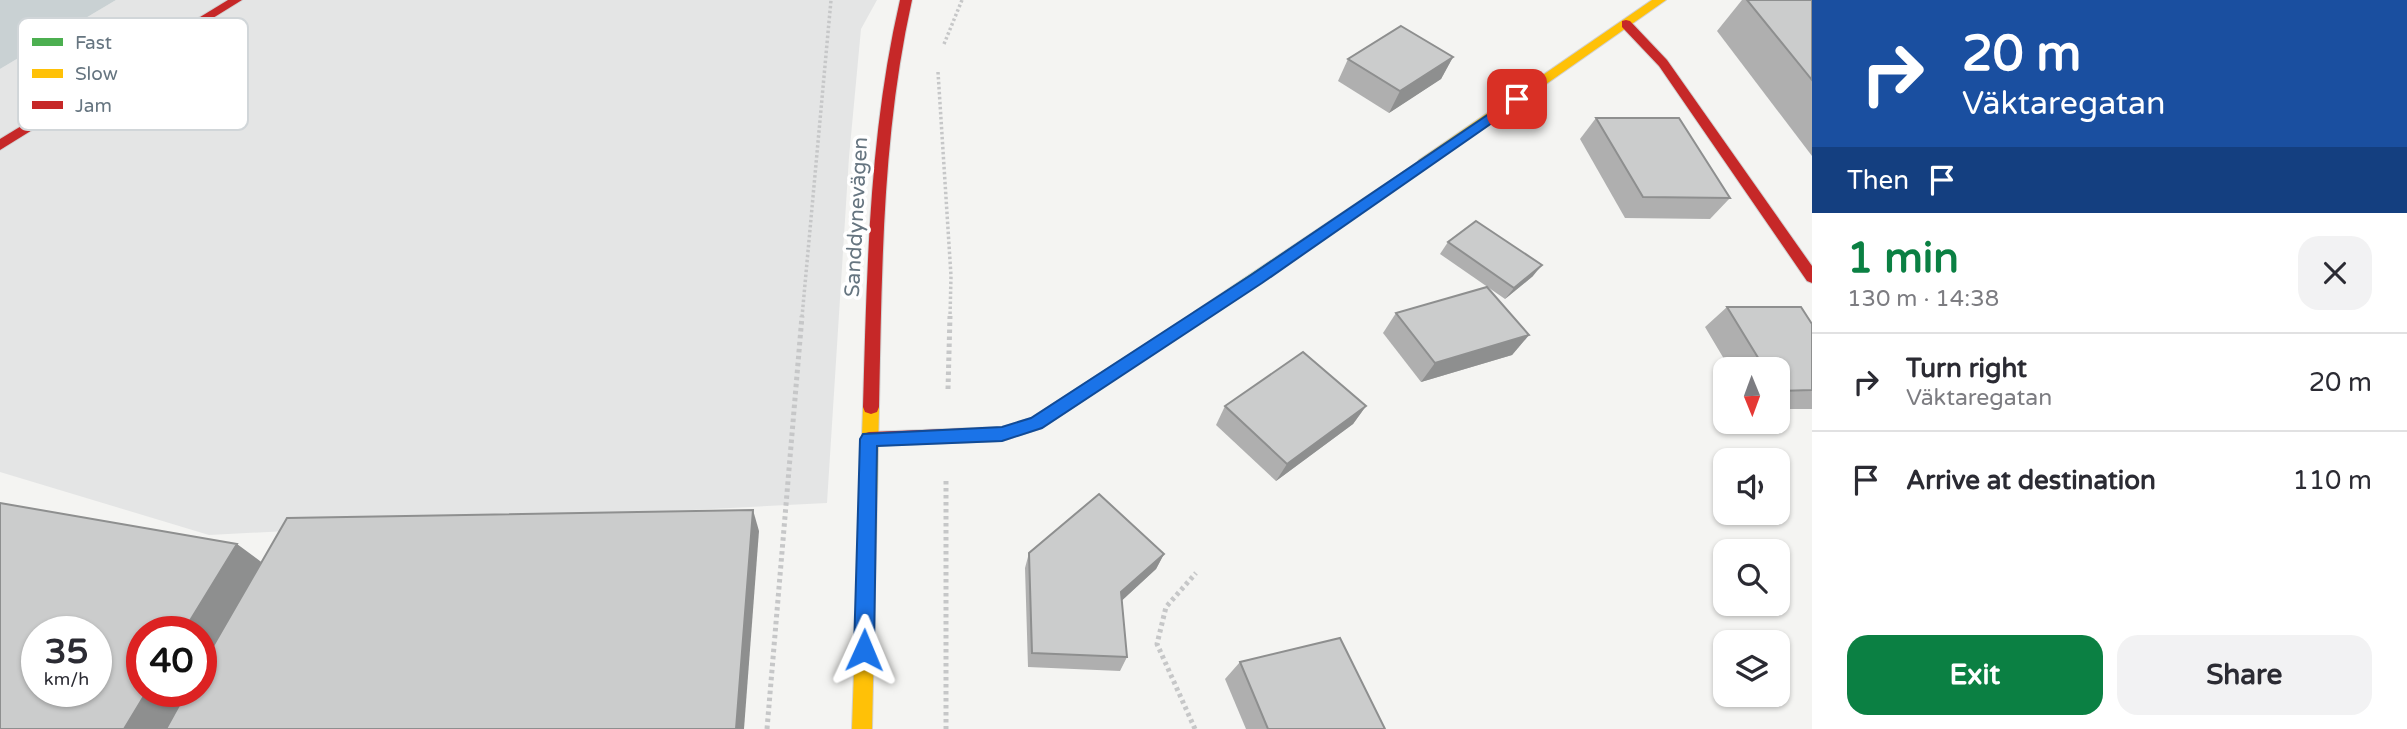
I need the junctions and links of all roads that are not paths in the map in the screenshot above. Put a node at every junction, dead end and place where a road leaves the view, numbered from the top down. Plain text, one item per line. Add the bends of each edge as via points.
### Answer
1 (236, 0) edge
2 (906, 0) edge
3 (1660, 0) edge
4 (207, 18) edge
5 (1626, 24) junction
6 (24, 130) edge
7 (0, 145) edge
8 (1812, 276) edge
9 (869, 439) junction
10 (862, 729) edge

1 - 4 street
2 - 9 street, Sanddynevägen via 885,86 878,162
3 - 5 street
5 - 8 street via 1663,63
5 - 9 street via 1057,412 1002,434
6 - 7 street
9 - 10 street, Sanddynevägen

